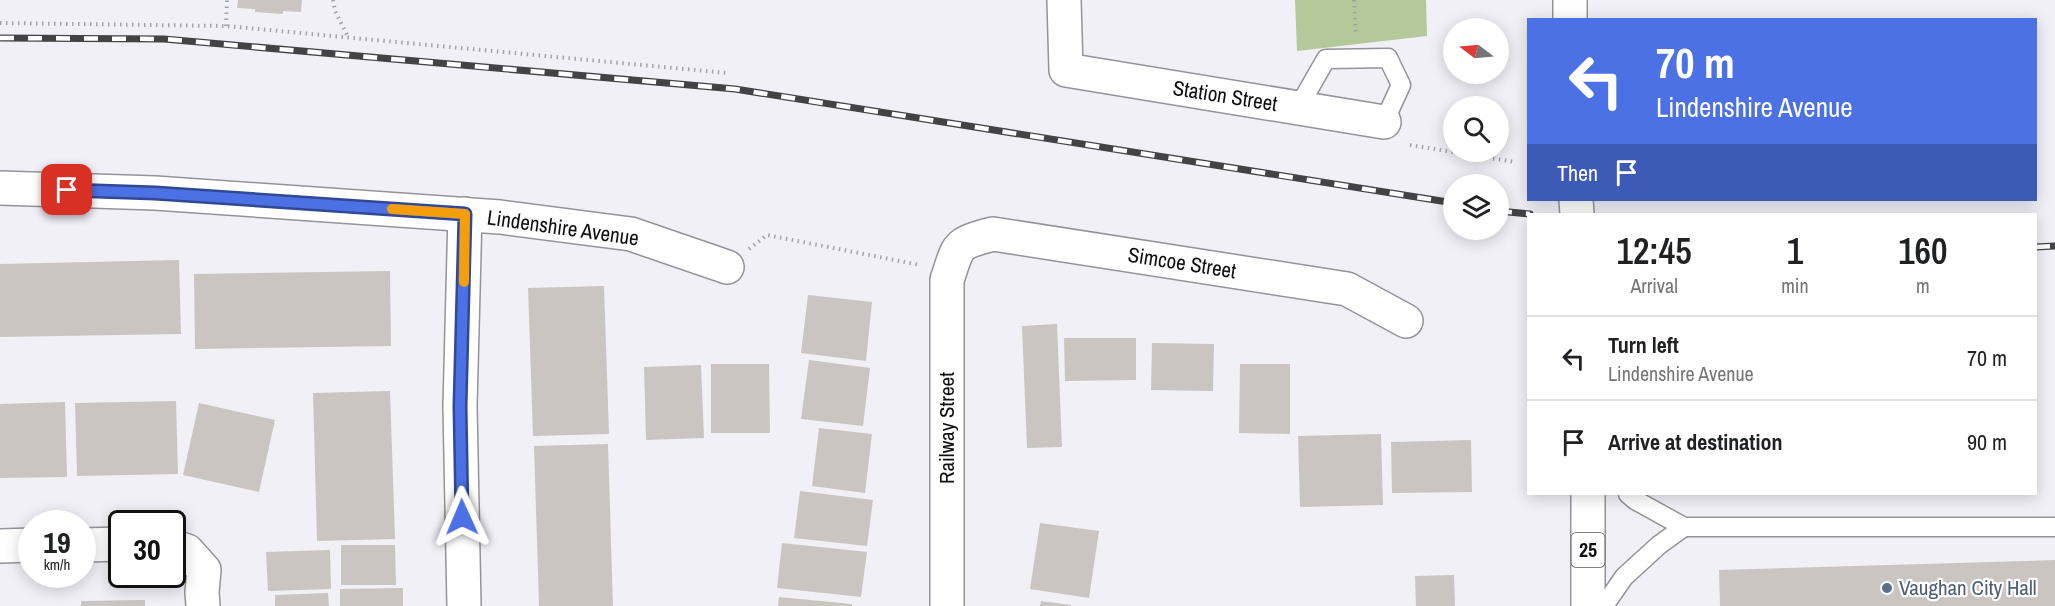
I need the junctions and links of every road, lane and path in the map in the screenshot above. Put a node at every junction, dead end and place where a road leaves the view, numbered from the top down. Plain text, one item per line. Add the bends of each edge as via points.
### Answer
1 (227, 0) edge
2 (333, 0) edge
3 (1064, 0) edge
4 (1354, 0) edge
5 (1570, 0) edge
6 (1570, 18) edge
7 (0, 23) edge
8 (226, 26) junction
9 (348, 37) junction
10 (1357, 58) junction
11 (727, 73) dead end
12 (1299, 108) junction
13 (1384, 122) joint
14 (1410, 146) dead end
15 (1515, 162) dead end
16 (0, 188) edge
17 (465, 214) junction
18 (953, 260) junction
19 (727, 267) joint
20 (1406, 321) dead end
21 (1588, 495) edge
22 (1629, 495) edge
23 (1683, 527) junction
24 (2055, 527) edge
25 (18, 545) edge
26 (0, 546) edge
27 (186, 551) edge
28 (203, 606) edge
29 (464, 606) edge
30 (947, 606) edge
31 (1588, 606) edge
32 (1604, 606) edge

1 - 8 path
2 - 9 path
3 - 12 street, Station Street via 1066,70
4 - 10 path
5 - 6 street
7 - 8 path
8 - 9 path
9 - 11 path
10 - 12 lane via 1326,59
10 - 13 lane via 1388,58 1401,85
12 - 13 street, Station Street
14 - 15 path
16 - 17 street, Lindenshire Avenue via 155,193
17 - 19 street, Lindenshire Avenue via 632,234
17 - 29 street via 460,406
18 - 19 path via 906,263 767,235
18 - 20 street, Simcoe Street via 968,241 993,234 1347,289
18 - 30 street, Railway Street via 947,280
21 - 31 street, 25
22 - 23 lane
23 - 24 lane
23 - 32 lane via 1624,577
25 - 26 street
27 - 28 street via 204,570

